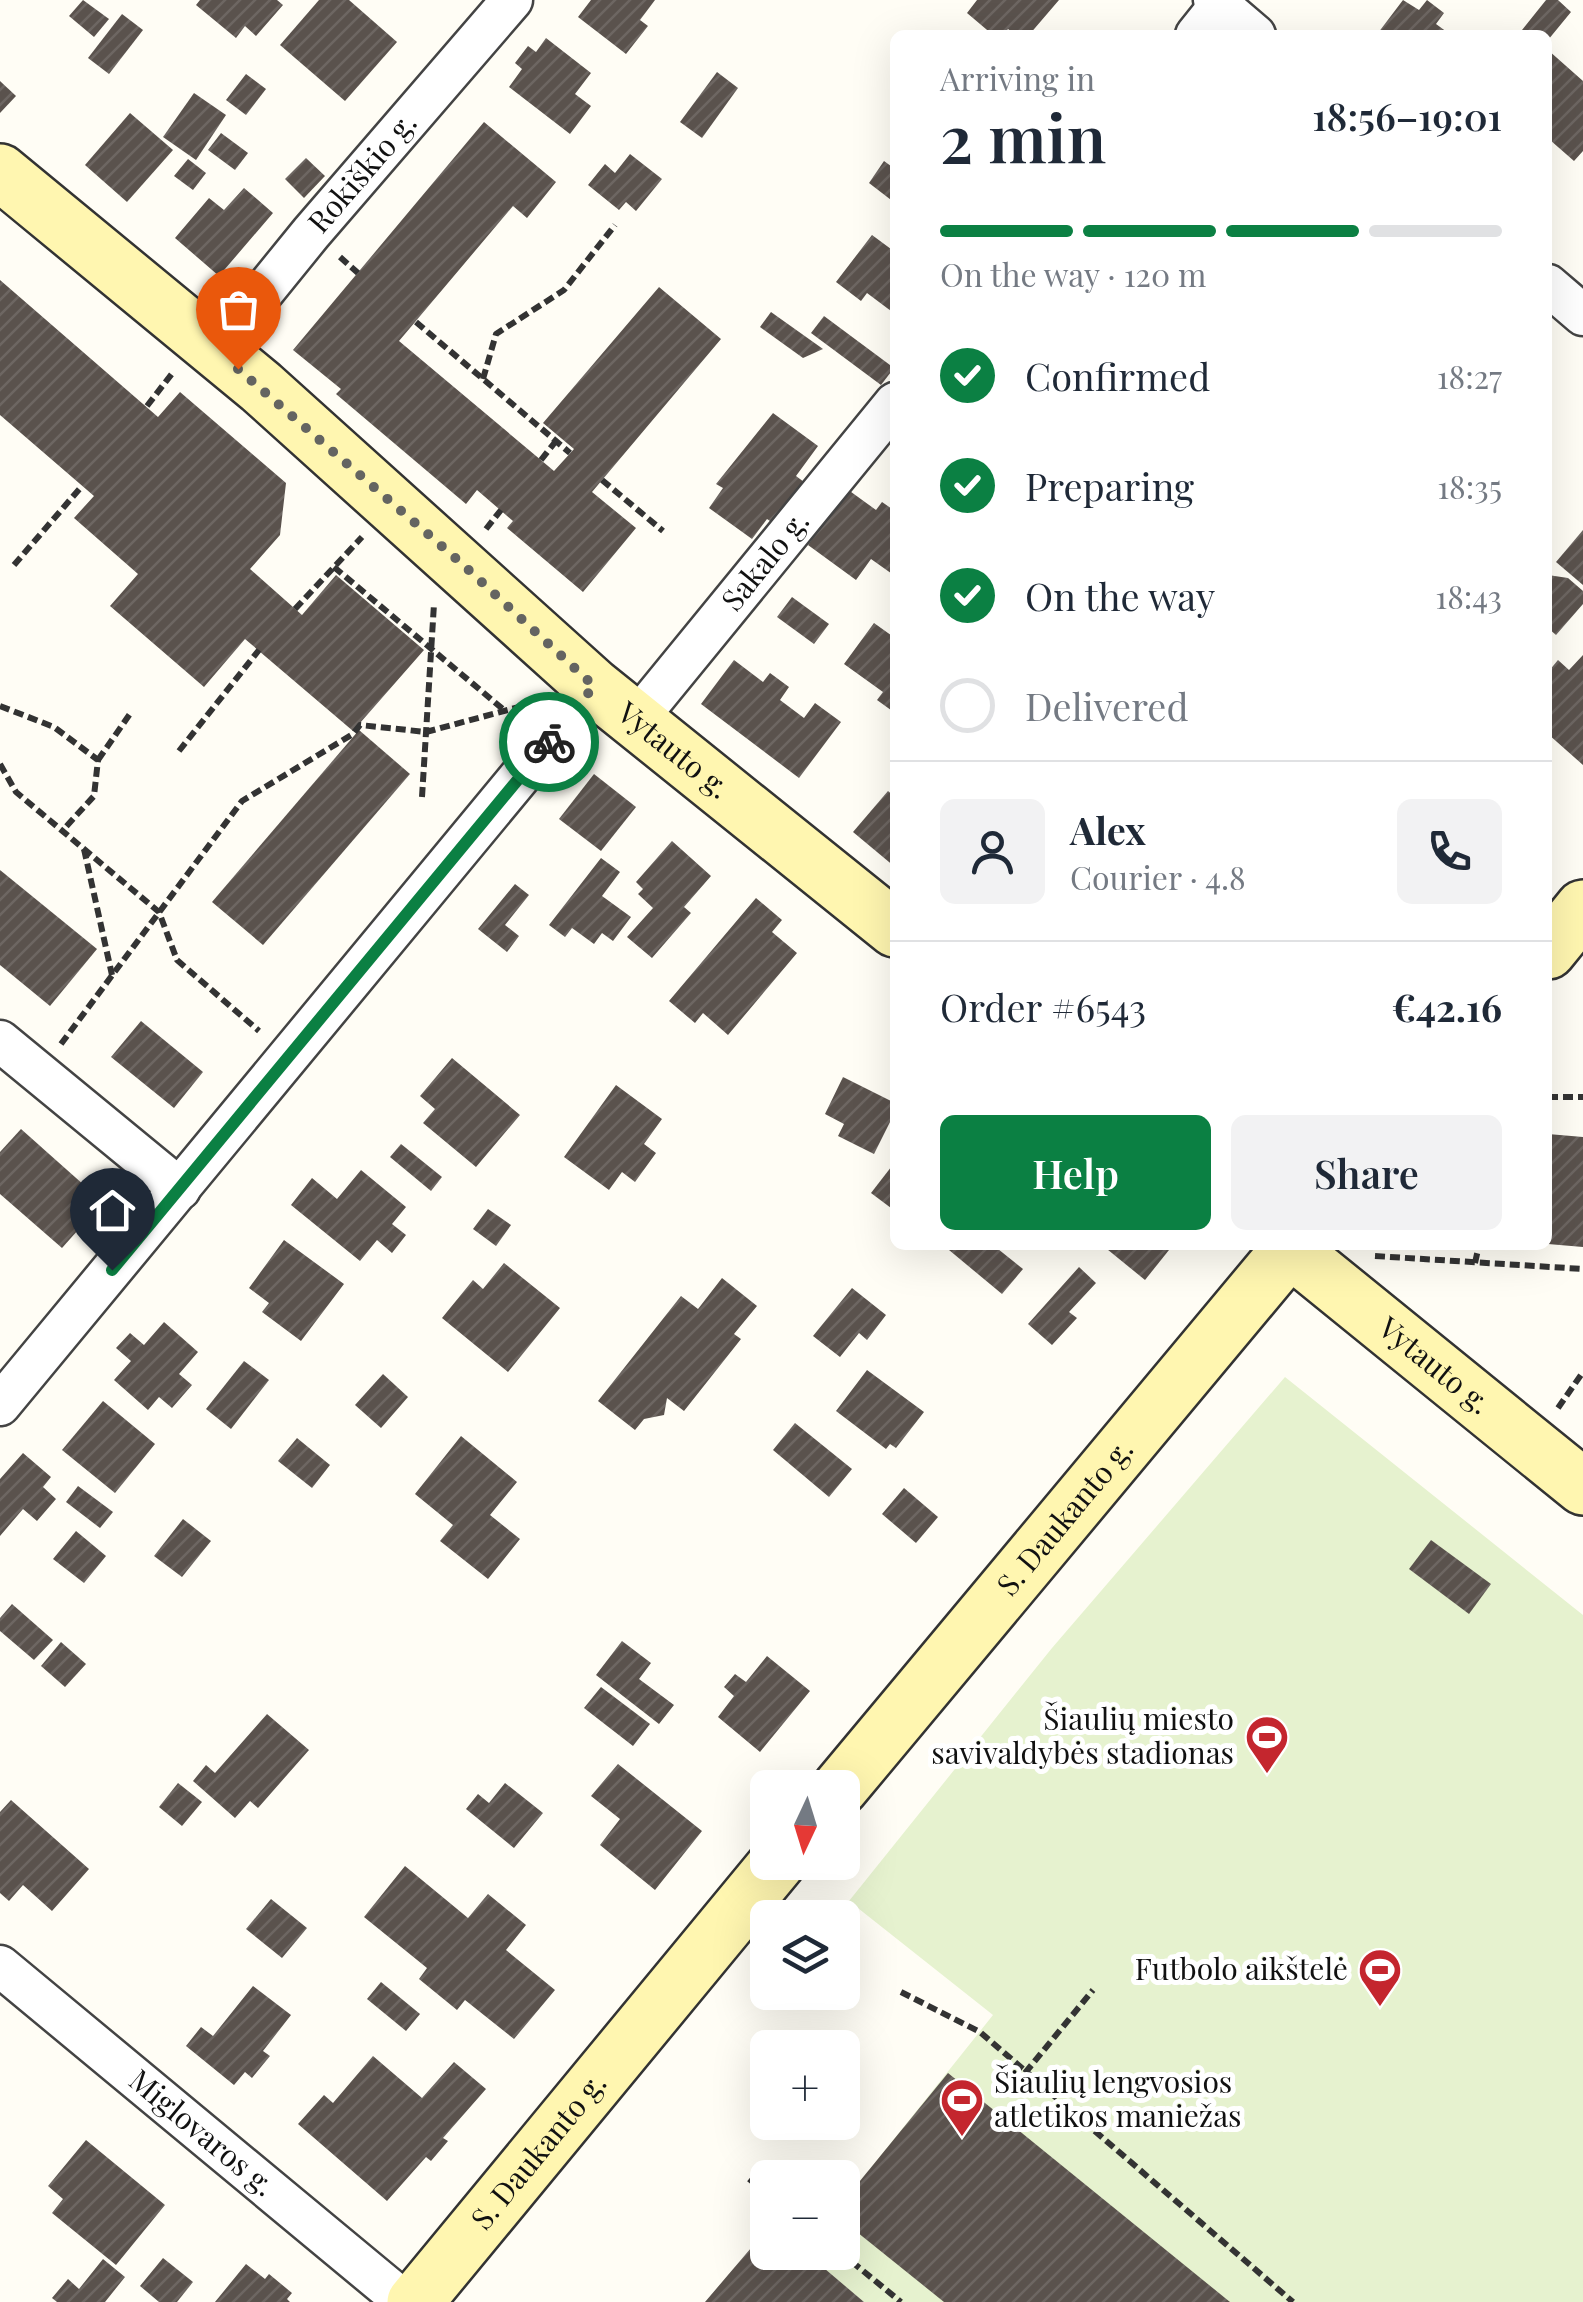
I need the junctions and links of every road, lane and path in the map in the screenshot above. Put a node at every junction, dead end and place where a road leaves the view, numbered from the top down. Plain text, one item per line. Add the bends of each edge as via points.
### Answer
1 (512, 0) edge
2 (1210, 13) edge
3 (1245, 30) edge
4 (0, 172) edge
5 (615, 225) dead end
6 (1552, 289) edge
7 (1583, 316) edge
8 (416, 322) dead end
9 (216, 350) junction
10 (483, 379) junction
11 (890, 409) edge
12 (556, 441) junction
13 (570, 453) dead end
14 (540, 460) dead end
15 (602, 480) dead end
16 (82, 486) dead end
17 (392, 504) junction
18 (663, 532) dead end
19 (438, 544) junction
20 (14, 566) dead end
21 (334, 567) junction
22 (295, 609) dead end
23 (431, 648) junction
24 (259, 650) dead end
25 (594, 686) junction
26 (0, 706) edge
27 (505, 710) junction
28 (132, 711) dead end
29 (636, 720) junction
30 (426, 732) junction
31 (179, 751) dead end
32 (98, 760) junction
33 (0, 764) edge
34 (422, 797) dead end
35 (63, 830) junction
36 (83, 848) junction
37 (1583, 908) edge
38 (158, 912) junction
39 (890, 925) edge
40 (1552, 946) edge
41 (112, 976) junction
42 (0, 1040) edge
43 (288, 1056) junction
44 (40, 1073) junction
45 (1583, 1097) edge
46 (1552, 1098) edge
47 (180, 1189) junction
48 (1286, 1250) edge
49 (1294, 1250) edge
50 (1478, 1250) edge
51 (1368, 1256) dead end
52 (1474, 1263) junction
53 (1583, 1269) edge
54 (0, 1404) edge
55 (1583, 1488) edge
56 (855, 1770) edge
57 (763, 1880) edge
58 (0, 1966) edge
59 (1093, 1990) dead end
60 (902, 1992) dead end
61 (1024, 2073) junction
62 (860, 2268) edge
63 (405, 2302) edge
64 (414, 2302) edge
65 (901, 2302) edge
66 (1293, 2302) edge

1 - 9 street, Rokiškio g.
2 - 3 street
4 - 9 main road, Vytauto g.
5 - 10 path via 564,290 496,334
6 - 7 street
8 - 10 path
9 - 17 main road, Vytauto g.
10 - 12 path
11 - 29 street, Sakalo g.
12 - 13 path
12 - 14 path
15 - 18 path
16 - 20 path
17 - 19 main road, Vytauto g.
17 - 21 path
19 - 23 path
19 - 25 main road, Vytauto g.
21 - 22 path
21 - 23 path
23 - 27 path
23 - 30 path
24 - 31 path
25 - 27 path
25 - 29 main road, Vytauto g.
25 - 43 street
26 - 32 path via 54,728
27 - 30 path
28 - 32 path
29 - 39 main road, Vytauto g.
30 - 34 path
30 - 38 path via 360,725 242,801
32 - 35 path via 94,796
33 - 35 path via 16,792
35 - 36 path
36 - 38 path
36 - 41 path
37 - 40 main road
38 - 41 path
38 - 43 path via 176,960
41 - 44 path
42 - 44 street
43 - 47 street
44 - 47 street
45 - 46 path
47 - 54 street
48 - 56 main road, S. Daukanto g.
49 - 55 main road, Vytauto g.
50 - 52 path
51 - 52 path
52 - 53 path
57 - 64 main road, S. Daukanto g.
58 - 63 street, Miglovaros g.
59 - 61 path
60 - 61 path via 980,2032
61 - 66 path
62 - 65 path

